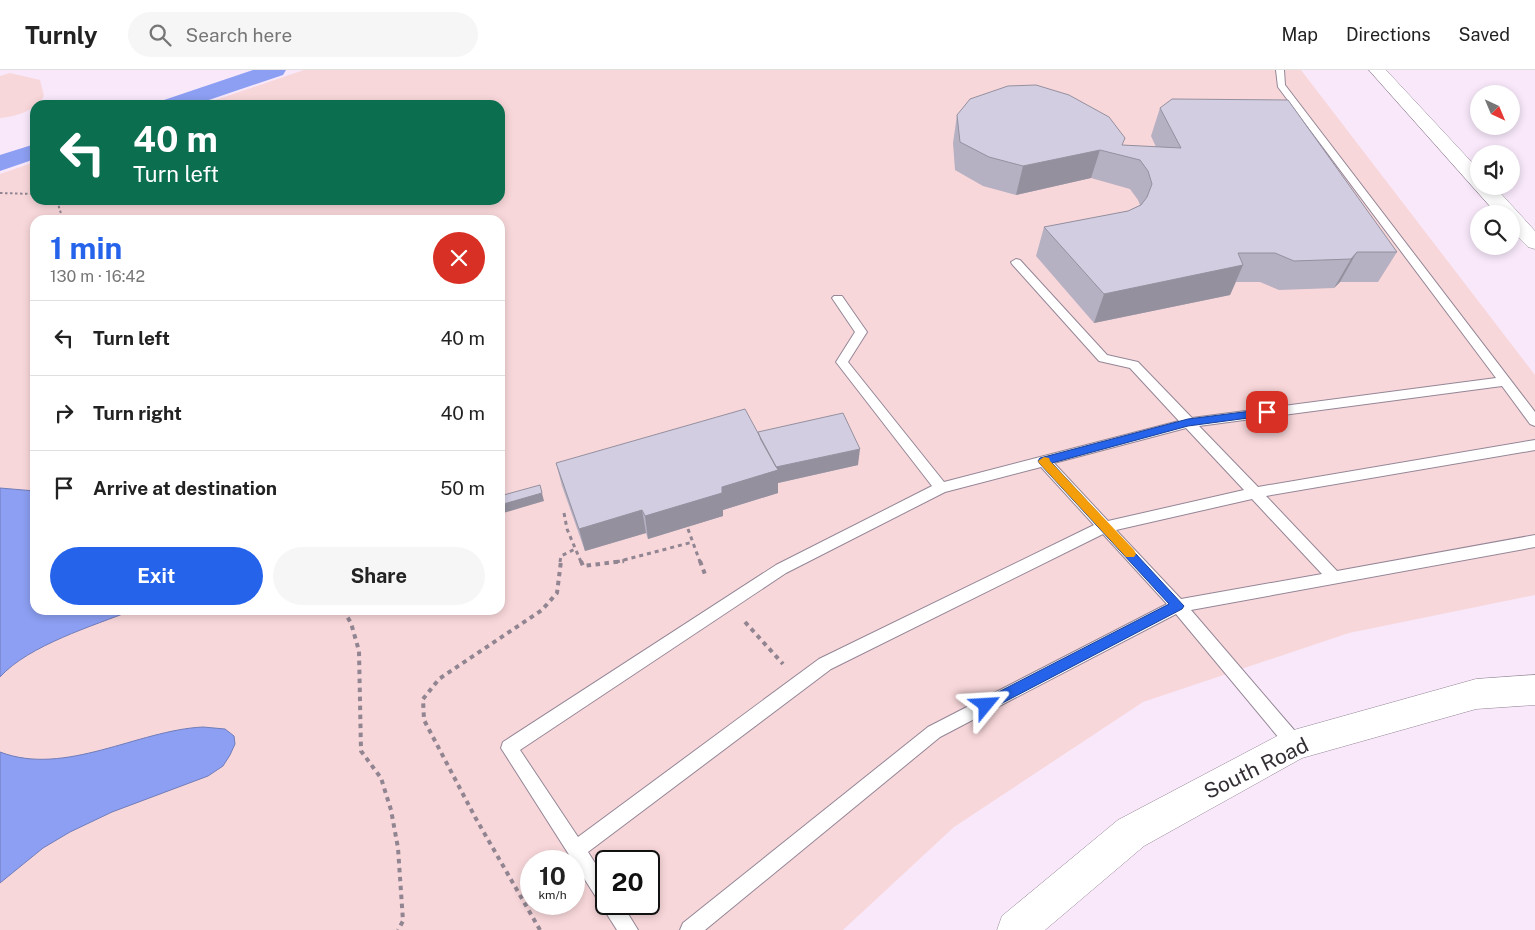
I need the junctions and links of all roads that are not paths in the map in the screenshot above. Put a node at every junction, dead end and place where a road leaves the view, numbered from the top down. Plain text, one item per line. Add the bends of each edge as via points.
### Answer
1 (1280, 70) edge
2 (1377, 70) edge
3 (1470, 172) edge
4 (1491, 195) edge
5 (1500, 205) edge
6 (1520, 227) edge
7 (1535, 243) edge
8 (1016, 262) dead end
9 (838, 298) dead end
10 (1505, 382) junction
11 (1535, 421) edge
12 (1188, 423) junction
13 (1535, 446) edge
14 (1044, 461) junction
15 (941, 488) junction
16 (1254, 493) junction
17 (1105, 528) junction
18 (1535, 541) edge
19 (1334, 577) junction
20 (1178, 606) junction
21 (1535, 690) edge
22 (1295, 744) junction
23 (576, 850) joint
24 (585, 864) edge
25 (595, 879) edge
26 (618, 915) edge
27 (628, 930) edge
28 (690, 930) edge
29 (1016, 930) edge

1 - 10 lane via 1281,85
2 - 3 street
4 - 5 street
6 - 7 street
8 - 12 lane via 1103,358 1134,366
9 - 15 lane via 861,332 842,362
10 - 11 lane
10 - 12 lane
12 - 14 lane
12 - 16 lane
13 - 16 lane
14 - 15 lane
14 - 17 lane
15 - 23 lane via 781,569 509,748
16 - 17 lane
16 - 19 lane
17 - 20 lane
17 - 23 lane via 825,664
18 - 19 lane
19 - 20 lane
20 - 22 lane
20 - 28 lane via 934,732
21 - 22 street, South Road via 1476,694
22 - 29 street, South Road via 1131,833
24 - 25 lane
26 - 27 lane

